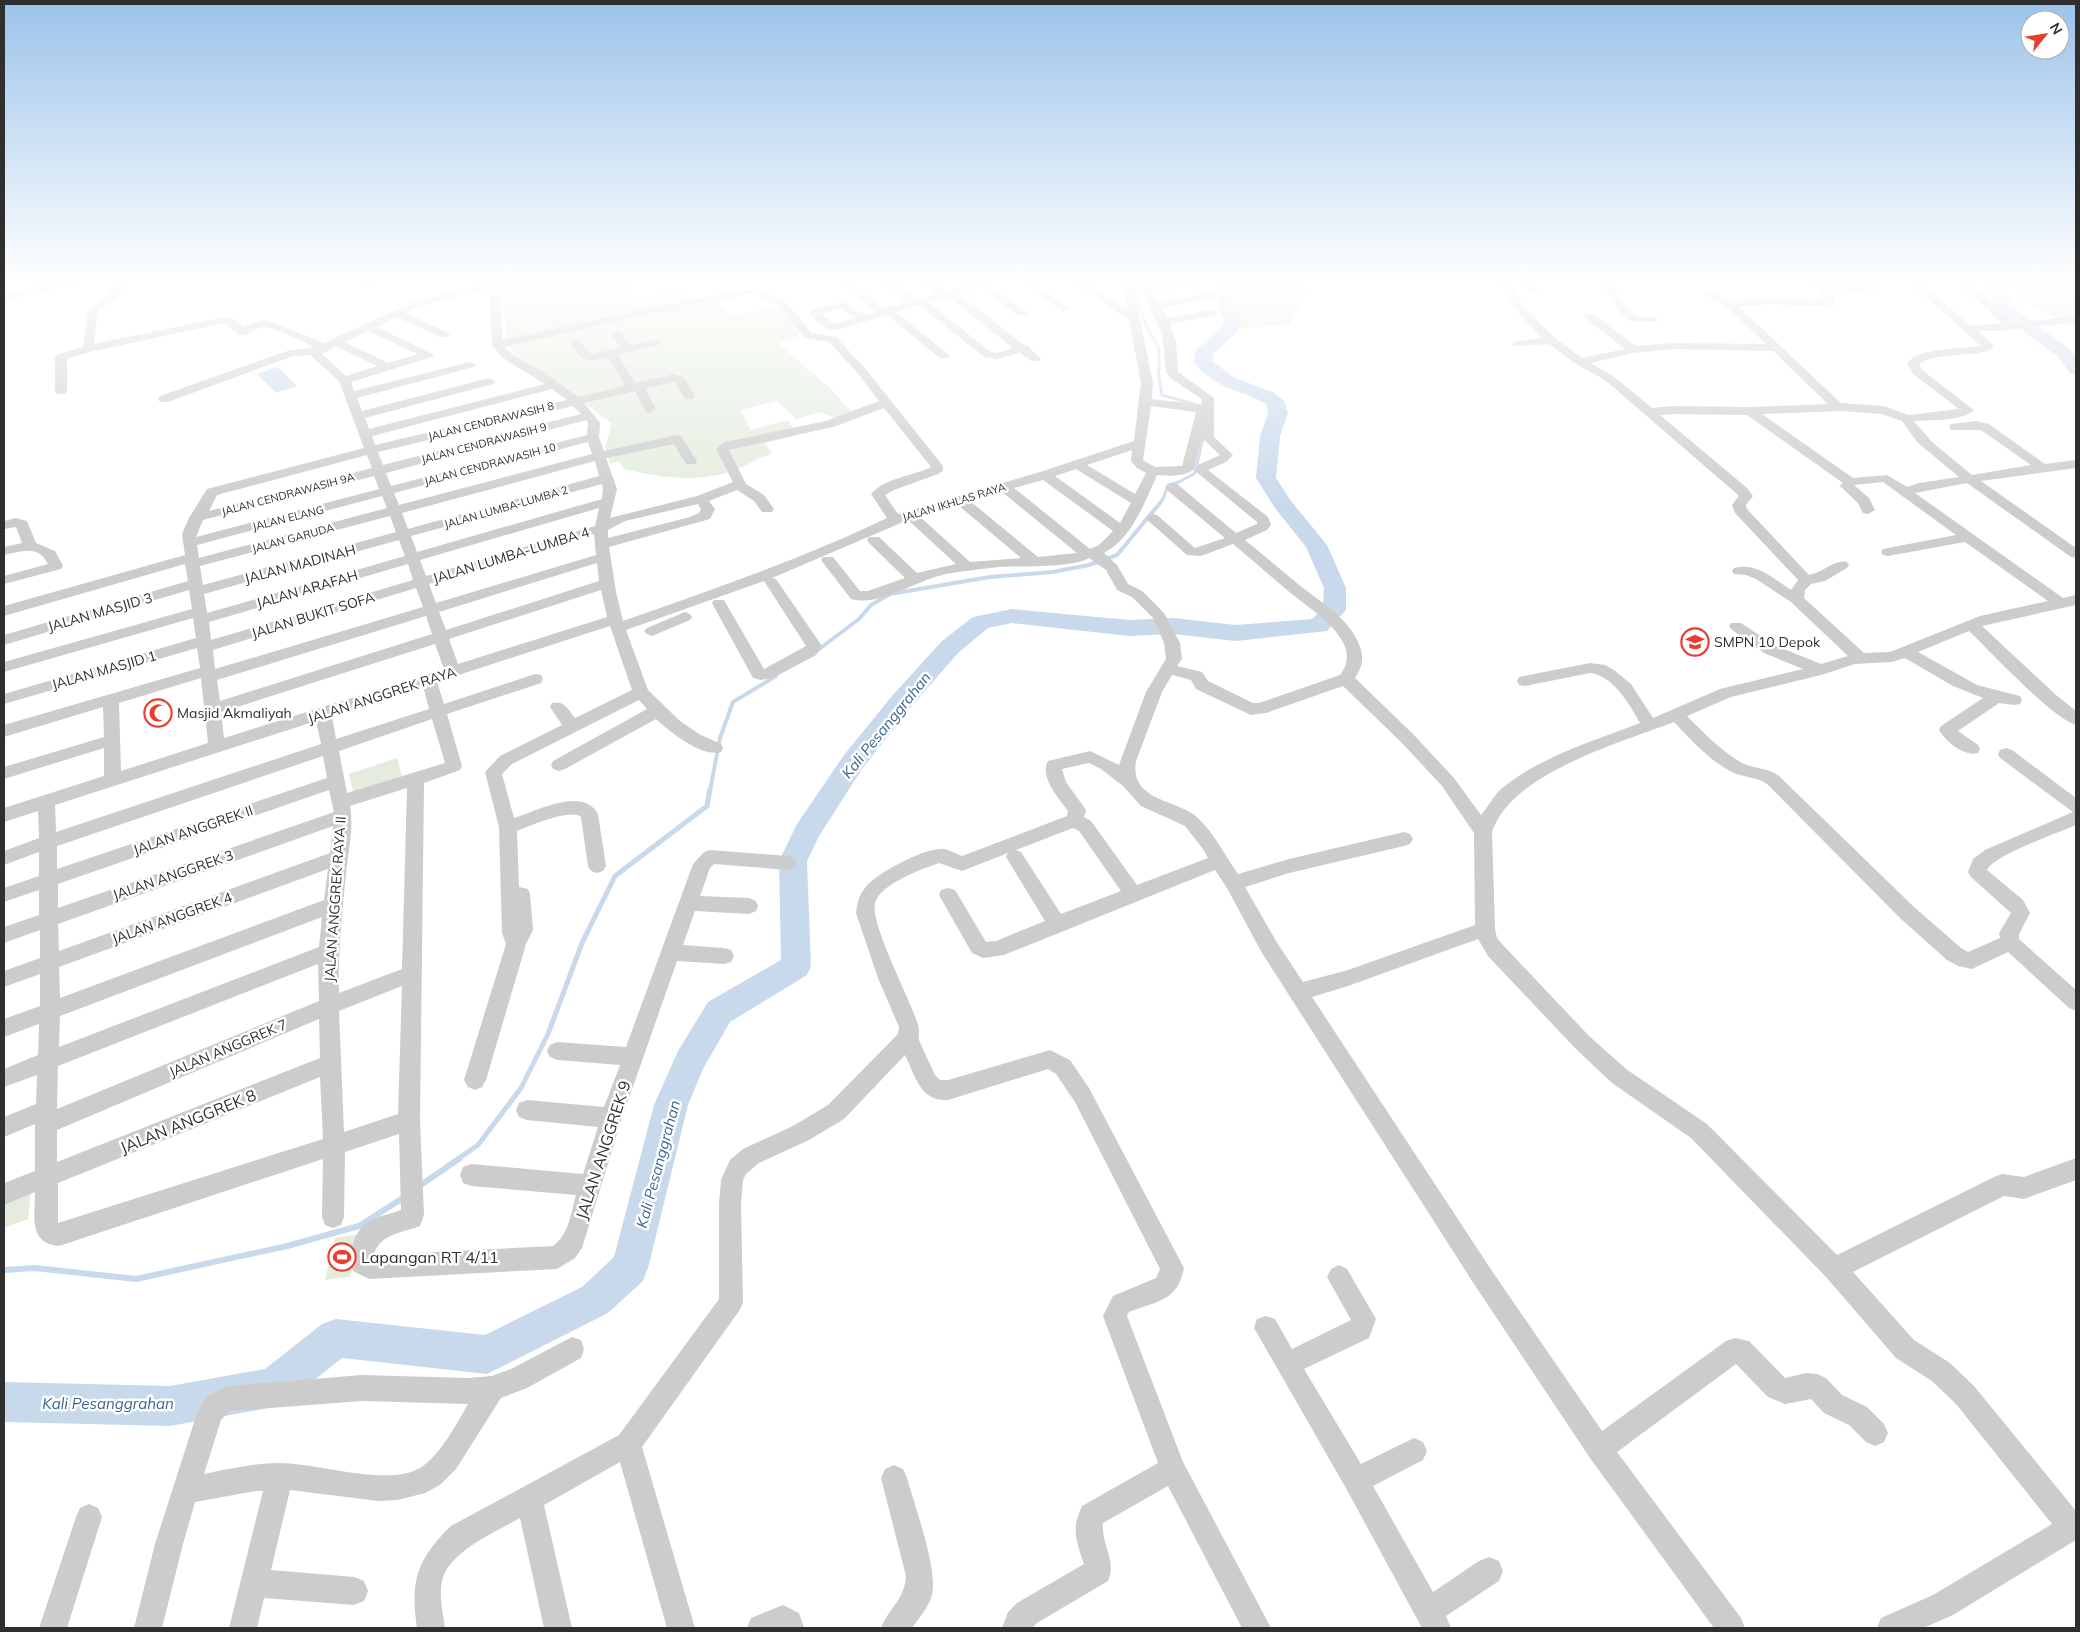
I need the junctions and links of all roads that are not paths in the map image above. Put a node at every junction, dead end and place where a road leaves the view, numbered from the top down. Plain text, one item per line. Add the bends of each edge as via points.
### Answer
1 (61, 357) edge
2 (280, 357) edge
3 (318, 357) edge
4 (367, 357) edge
5 (422, 357) edge
6 (510, 357) edge
7 (613, 357) edge
8 (849, 357) edge
9 (1142, 357) edge
10 (1170, 357) edge
11 (1574, 357) edge
12 (1602, 357) edge
13 (1785, 357) edge
14 (1925, 357) edge
15 (1580, 362) junction
16 (470, 365) dead end
17 (389, 368) junction
18 (344, 380) junction
19 (489, 382) dead end
20 (554, 385) junction
21 (635, 387) junction
22 (61, 391) dead end
23 (350, 396) junction
24 (689, 396) dead end
25 (164, 399) dead end
26 (573, 400) junction
27 (1146, 402) junction
28 (886, 403) junction
29 (1838, 407) junction
30 (650, 409) dead end
31 (1750, 411) junction
32 (1650, 412) junction
33 (358, 416) junction
34 (589, 416) junction
35 (1910, 419) junction
36 (1955, 427) dead end
37 (366, 434) junction
38 (593, 437) junction
39 (1140, 443) junction
40 (372, 450) junction
41 (600, 456) junction
42 (691, 461) dead end
43 (1077, 464) junction
44 (2076, 464) edge
45 (2043, 468) junction
46 (379, 470) junction
47 (1153, 471) junction
48 (1045, 475) junction
49 (607, 478) junction
50 (1969, 479) junction
51 (1850, 482) junction
52 (739, 485) junction
53 (1004, 487) junction
54 (1172, 487) dead end
55 (387, 492) junction
56 (1907, 492) junction
57 (701, 499) junction
58 (961, 500) junction
59 (1137, 501) junction
60 (608, 502) junction
61 (767, 510) dead end
62 (1868, 510) dead end
63 (395, 511) junction
64 (915, 516) junction
65 (196, 518) junction
66 (1152, 518) dead end
67 (895, 519) junction
68 (4, 525) edge
69 (601, 528) junction
70 (1122, 532) junction
71 (404, 536) junction
72 (1968, 537) junction
73 (1235, 539) junction
74 (874, 540) junction
75 (30, 544) junction
76 (603, 551) junction
77 (4, 552) edge
78 (1888, 552) dead end
79 (2075, 552) edge
80 (1093, 554) junction
81 (191, 555) junction
82 (413, 559) junction
83 (828, 560) junction
84 (1034, 560) junction
85 (1842, 565) dead end
86 (967, 567) junction
87 (1740, 571) dead end
88 (916, 579) junction
89 (4, 580) edge
90 (60, 580) junction
91 (1806, 580) junction
92 (422, 582) junction
93 (772, 582) junction
94 (606, 584) junction
95 (196, 588) junction
96 (1796, 599) junction
97 (2068, 602) edge
98 (719, 603) junction
99 (430, 609) junction
100 (4, 611) edge
101 (200, 616) junction
102 (617, 624) junction
103 (1971, 624) junction
104 (1736, 626) dead end
105 (652, 631) dead end
106 (440, 638) junction
107 (4, 640) edge
108 (205, 644) junction
109 (1907, 652) junction
110 (1860, 658) junction
111 (4, 667) edge
112 (1167, 669) junction
113 (1821, 670) junction
114 (453, 672) junction
115 (208, 674) junction
116 (535, 679) dead end
117 (1346, 679) junction
118 (429, 680) junction
119 (1525, 682) dead end
120 (641, 692) junction
121 (1998, 697) junction
122 (4, 699) edge
123 (111, 700) junction
124 (2014, 700) dead end
125 (558, 707) dead end
126 (213, 710) junction
127 (657, 711) junction
128 (438, 713) junction
129 (323, 714) junction
130 (1676, 715) junction
131 (2076, 719) edge
132 (1649, 724) junction
133 (572, 726) junction
134 (4, 731) edge
135 (112, 740) junction
136 (217, 747) junction
137 (715, 748) dead end
138 (331, 749) junction
139 (1972, 749) dead end
140 (2006, 754) dead end
141 (559, 765) dead end
142 (4, 773) edge
143 (113, 779) junction
144 (416, 779) junction
145 (337, 781) junction
146 (1129, 782) junction
147 (46, 801) junction
148 (2076, 807) edge
149 (341, 809) junction
150 (4, 814) edge
151 (2076, 818) edge
152 (1074, 820) junction
153 (508, 827) junction
154 (1482, 832) junction
155 (1404, 839) dead end
156 (48, 842) junction
157 (340, 857) junction
158 (1015, 857) dead end
159 (4, 858) edge
160 (1219, 862) junction
161 (788, 863) dead end
162 (597, 866) dead end
163 (50, 879) junction
164 (1234, 883) junction
165 (4, 895) edge
166 (948, 895) dead end
167 (1134, 895) junction
168 (690, 903) junction
169 (333, 905) junction
170 (749, 906) dead end
171 (49, 920) junction
172 (1056, 924) junction
173 (1485, 929) junction
174 (4, 935) edge
175 (2010, 942) junction
176 (328, 952) junction
177 (671, 952) junction
178 (724, 956) dead end
179 (49, 962) junction
180 (411, 974) junction
181 (4, 979) edge
182 (1298, 992) junction
183 (2076, 1002) edge
184 (329, 1006) junction
185 (50, 1010) junction
186 (4, 1028) edge
187 (908, 1038) junction
188 (557, 1051) dead end
189 (634, 1057) junction
190 (49, 1060) junction
191 (330, 1063) junction
192 (4, 1078) edge
193 (475, 1080) dead end
194 (527, 1110) dead end
195 (46, 1117) junction
196 (612, 1118) junction
197 (409, 1121) junction
198 (4, 1127) edge
199 (334, 1146) junction
200 (2076, 1169) edge
201 (471, 1175) dead end
202 (47, 1179) junction
203 (591, 1186) junction
204 (4, 1194) edge
205 (333, 1217) dead end
206 (1834, 1269) junction
207 (1339, 1277) dead end
208 (1266, 1328) dead end
209 (572, 1348) dead end
210 (1289, 1364) junction
211 (492, 1389) junction
212 (1875, 1434) dead end
213 (628, 1444) junction
214 (1599, 1450) junction
215 (1414, 1451) dead end
216 (1173, 1469) junction
217 (280, 1476) junction
218 (894, 1478) dead end
219 (1356, 1481) junction
220 (185, 1490) junction
221 (529, 1499) junction
222 (89, 1517) dead end
223 (2074, 1526) edge
224 (1489, 1571) dead end
225 (254, 1583) junction
226 (354, 1591) dead end
227 (1433, 1620) edge
228 (53, 1628) edge
229 (148, 1628) edge
230 (243, 1628) edge
231 (431, 1628) edge
232 (558, 1628) edge
233 (681, 1628) edge
234 (761, 1628) edge
235 (790, 1628) edge
236 (895, 1628) edge
237 (1016, 1628) edge
238 (1257, 1628) edge
239 (1731, 1628) edge
240 (1891, 1628) edge

1 - 22 street
2 - 25 street
3 - 18 street
4 - 17 street
5 - 17 street
6 - 20 street
7 - 21 street
8 - 28 street
9 - 27 street
10 - 73 street via 1174,376 1208,398 1208,438 1227,455 1200,470 1263,520 1264,525
11 - 15 street
12 - 15 street
13 - 29 street
14 - 35 street via 1913,363 1917,372 1968,410
15 - 32 street via 1609,378
16 - 23 street
17 - 18 street
18 - 23 street
19 - 33 street
20 - 26 street
20 - 37 street
21 - 24 street, JALAN CENDRAWASIH 8 via 674,378 679,379
21 - 26 street, JALAN CENDRAWASIH 8
21 - 30 street
23 - 33 street
26 - 34 street
26 - 40 street, JALAN CENDRAWASIH 8
27 - 39 street
27 - 47 street via 1202,410 1190,466 1182,470
28 - 52 street via 829,424 722,449
28 - 67 street via 938,466 933,472 878,494
29 - 31 street
29 - 35 street via 1884,410
31 - 32 street
31 - 51 street
32 - 91 street via 1742,491 1746,496 1740,510
33 - 37 street
34 - 38 street via 595,428
34 - 46 street, JALAN CENDRAWASIH 9
35 - 50 street via 1910,425 1918,435
36 - 45 street via 1977,425 1985,428
37 - 40 street
38 - 41 street
38 - 55 street, JALAN CENDRAWASIH 10
39 - 43 street, JALAN IKHLAS RAYA
39 - 47 street via 1137,461 1140,466
40 - 46 street
40 - 65 street, JALAN CENDRAWASIH 8 via 212,492
41 - 42 street, JALAN GARUDA via 678,439
41 - 49 street
41 - 63 street, JALAN GARUDA
43 - 48 street, JALAN IKHLAS RAYA
43 - 59 street
44 - 45 street
45 - 50 street
46 - 55 street
46 - 65 street, JALAN CENDRAWASIH 9A
47 - 59 street
48 - 53 street, JALAN IKHLAS RAYA
48 - 70 street
49 - 60 street via 610,489
49 - 71 street, JALAN LUMBA-LUMBA 2
50 - 56 street via 1919,486
50 - 79 street
51 - 56 street via 1884,478
51 - 62 street via 1847,486 1864,500
52 - 57 street, JALAN LUMBA-LUMBA 4
52 - 61 street via 758,498
53 - 58 street, JALAN IKHLAS RAYA
53 - 80 street
54 - 73 street
55 - 63 street
55 - 81 street, JALAN ELANG
56 - 72 street
57 - 69 street, JALAN LUMBA-LUMBA 4 via 620,518
57 - 76 street via 708,509 705,516
58 - 64 street, JALAN IKHLAS RAYA
58 - 84 street
59 - 70 street
60 - 69 street
60 - 82 street, JALAN ARAFAH
63 - 71 street
63 - 81 street, JALAN GARUDA
64 - 67 street, JALAN IKHLAS RAYA
64 - 74 street
64 - 86 street
65 - 81 street, JALAN CENDRAWASIH 8 via 189,534
66 - 73 street via 1192,552 1201,552
67 - 102 street, JALAN IKHLAS RAYA via 762,578
68 - 75 street via 22,524
69 - 76 street
69 - 92 street, JALAN LUMBA-LUMBA 4
70 - 80 street
71 - 82 street
71 - 95 street, JALAN MADINAH
72 - 78 street
72 - 97 street
73 - 117 street via 1341,628 1352,645 1355,658 1353,670
74 - 83 street
74 - 88 street
75 - 77 street
75 - 90 street via 50,554
76 - 94 street
76 - 99 street
80 - 84 street
80 - 112 street via 1112,568 1122,587 1137,594 1159,616 1170,637 1174,659
81 - 90 street
81 - 95 street
82 - 92 street
82 - 101 street, JALAN ARAFAH
83 - 88 street via 856,596 870,596
83 - 93 street
84 - 86 street
85 - 91 street via 1820,578
86 - 88 street
87 - 96 street via 1757,573
89 - 90 street
90 - 100 street
91 - 96 street via 1798,589
92 - 99 street
92 - 108 street, JALAN BUKIT SOFA
93 - 98 street
93 - 98 street via 814,646 811,651 763,676
94 - 102 street
94 - 106 street
95 - 101 street
95 - 107 street, JALAN MASJID 3
96 - 110 street
97 - 103 street
98 - 105 street
99 - 106 street
99 - 115 street
101 - 108 street
101 - 111 street, JALAN ARAFAH
102 - 114 street, JALAN ANGGREK RAYA
102 - 120 street
103 - 109 street
103 - 131 street via 2050,699
104 - 113 street via 1769,649
106 - 114 street
106 - 126 street
108 - 115 street
108 - 122 street, JALAN MASJID 1
109 - 110 street via 1885,659
109 - 121 street via 1949,677
110 - 113 street
112 - 117 street via 1196,676 1202,685 1251,709 1260,709
112 - 146 street via 1154,692 1128,761 1126,772
113 - 130 street via 1743,688
114 - 118 street, JALAN ANGGREK RAYA
115 - 123 street
115 - 126 street
116 - 128 street
117 - 154 street via 1441,775
118 - 128 street
118 - 129 street, JALAN ANGGREK RAYA
119 - 132 street via 1586,669 1601,669 1628,690
120 - 127 street
120 - 133 street
121 - 124 street
121 - 139 street via 1947,730
123 - 134 street
123 - 135 street
125 - 133 street
126 - 136 street
127 - 137 street via 682,732
127 - 141 street
128 - 138 street
128 - 144 street, JALAN ANGGREK 3 via 454,766
129 - 136 street, JALAN ANGGREK RAYA
129 - 138 street, JALAN ANGGREK RAYA II
130 - 132 street
130 - 175 street via 1730,764 1742,771 1760,771 1773,780 1954,954 1972,961
132 - 154 street via 1575,754 1526,779 1501,802
133 - 153 street via 506,760 493,772
135 - 142 street
135 - 143 street
136 - 143 street, JALAN ANGGREK RAYA
138 - 145 street, JALAN ANGGREK RAYA II
138 - 156 street
140 - 148 street
143 - 147 street, JALAN ANGGREK RAYA
144 - 149 street, JALAN ANGGREK 3
144 - 180 street
145 - 149 street, JALAN ANGGREK RAYA II
145 - 163 street, JALAN ANGGREK II
146 - 152 street via 1107,764 1090,757 1054,766 1053,773 1077,810
146 - 160 street via 1147,801 1190,821 1210,844
147 - 150 street, JALAN ANGGREK RAYA
147 - 156 street
149 - 157 street, JALAN ANGGREK RAYA II
149 - 171 street, JALAN ANGGREK 3
151 - 175 street via 1998,851 1978,866 1982,877 2021,913 2009,933
152 - 167 street via 1086,826
152 - 187 street via 962,864 938,856 887,879 869,893 864,904 865,913 909,1027
153 - 162 street via 567,808 582,808 588,814
153 - 193 street via 511,923 516,944
154 - 173 street
155 - 164 street
156 - 159 street
156 - 163 street
157 - 169 street, JALAN ANGGREK RAYA II
157 - 179 street, JALAN ANGGREK 4
158 - 172 street
160 - 164 street
160 - 167 street
161 - 168 street, JALAN ANGGREK 9 via 710,857 702,864
163 - 165 street, JALAN ANGGREK II
163 - 171 street
164 - 182 street
166 - 172 street via 978,947 983,950 997,949
167 - 172 street
168 - 170 street
168 - 177 street, JALAN ANGGREK 9
169 - 176 street, JALAN ANGGREK RAYA II
169 - 185 street
171 - 174 street, JALAN ANGGREK 3
171 - 179 street
173 - 182 street via 1348,978
173 - 206 street via 1495,950 1582,1042 1619,1076 1699,1131
175 - 183 street
176 - 184 street, JALAN ANGGREK RAYA II
176 - 190 street
177 - 178 street
177 - 189 street, JALAN ANGGREK 9
179 - 181 street, JALAN ANGGREK 4
179 - 185 street
180 - 184 street, JALAN ANGGREK 7
180 - 197 street
182 - 214 street
184 - 191 street, JALAN ANGGREK RAYA II
184 - 195 street, JALAN ANGGREK 7
185 - 186 street
185 - 190 street
187 - 213 street via 836,1112 738,1166 732,1180 730,1204 731,1303
187 - 216 street via 928,1082 939,1091 1050,1059 1063,1067 1082,1095 1172,1268 1170,1279 1164,1286 1121,1304 1115,1316
188 - 189 street
189 - 196 street, JALAN ANGGREK 9
190 - 192 street
190 - 195 street
191 - 199 street, JALAN ANGGREK RAYA II
191 - 202 street, JALAN ANGGREK 8
194 - 196 street
195 - 198 street, JALAN ANGGREK 7
195 - 202 street
196 - 203 street, JALAN ANGGREK 9
197 - 199 street
197 - 203 street, JALAN ANGGREK 9 via 412,1202 366,1240 361,1263 369,1267 557,1257 574,1240
199 - 202 street via 58,1235 47,1230
199 - 205 street, JALAN ANGGREK RAYA II
200 - 206 street via 2024,1188 2002,1185
201 - 203 street
202 - 204 street, JALAN ANGGREK 8
206 - 223 street via 1905,1349 1940,1372 1966,1395
207 - 210 street via 1364,1319 1360,1329
208 - 210 street
209 - 211 street via 518,1379
210 - 219 street
211 - 217 street via 442,1465 432,1476 415,1485 393,1488
211 - 220 street via 362,1388 227,1399 210,1413
212 - 214 street via 1858,1416 1833,1404 1817,1388 1806,1386 1785,1391 1777,1388 1740,1350 1735,1350
213 - 221 street
213 - 233 street
214 - 239 street
215 - 219 street
216 - 237 street via 1091,1515 1088,1524 1090,1544 1099,1565 1098,1571 1027,1613
216 - 238 street
217 - 220 street
217 - 225 street
218 - 236 street via 920,1576 918,1596
219 - 227 street
220 - 229 street
221 - 231 street via 461,1536 435,1563 427,1578 426,1597
221 - 232 street
222 - 228 street
223 - 240 street via 1943,1605
224 - 227 street
225 - 226 street
225 - 230 street
234 - 235 street via 783,1620 789,1623

